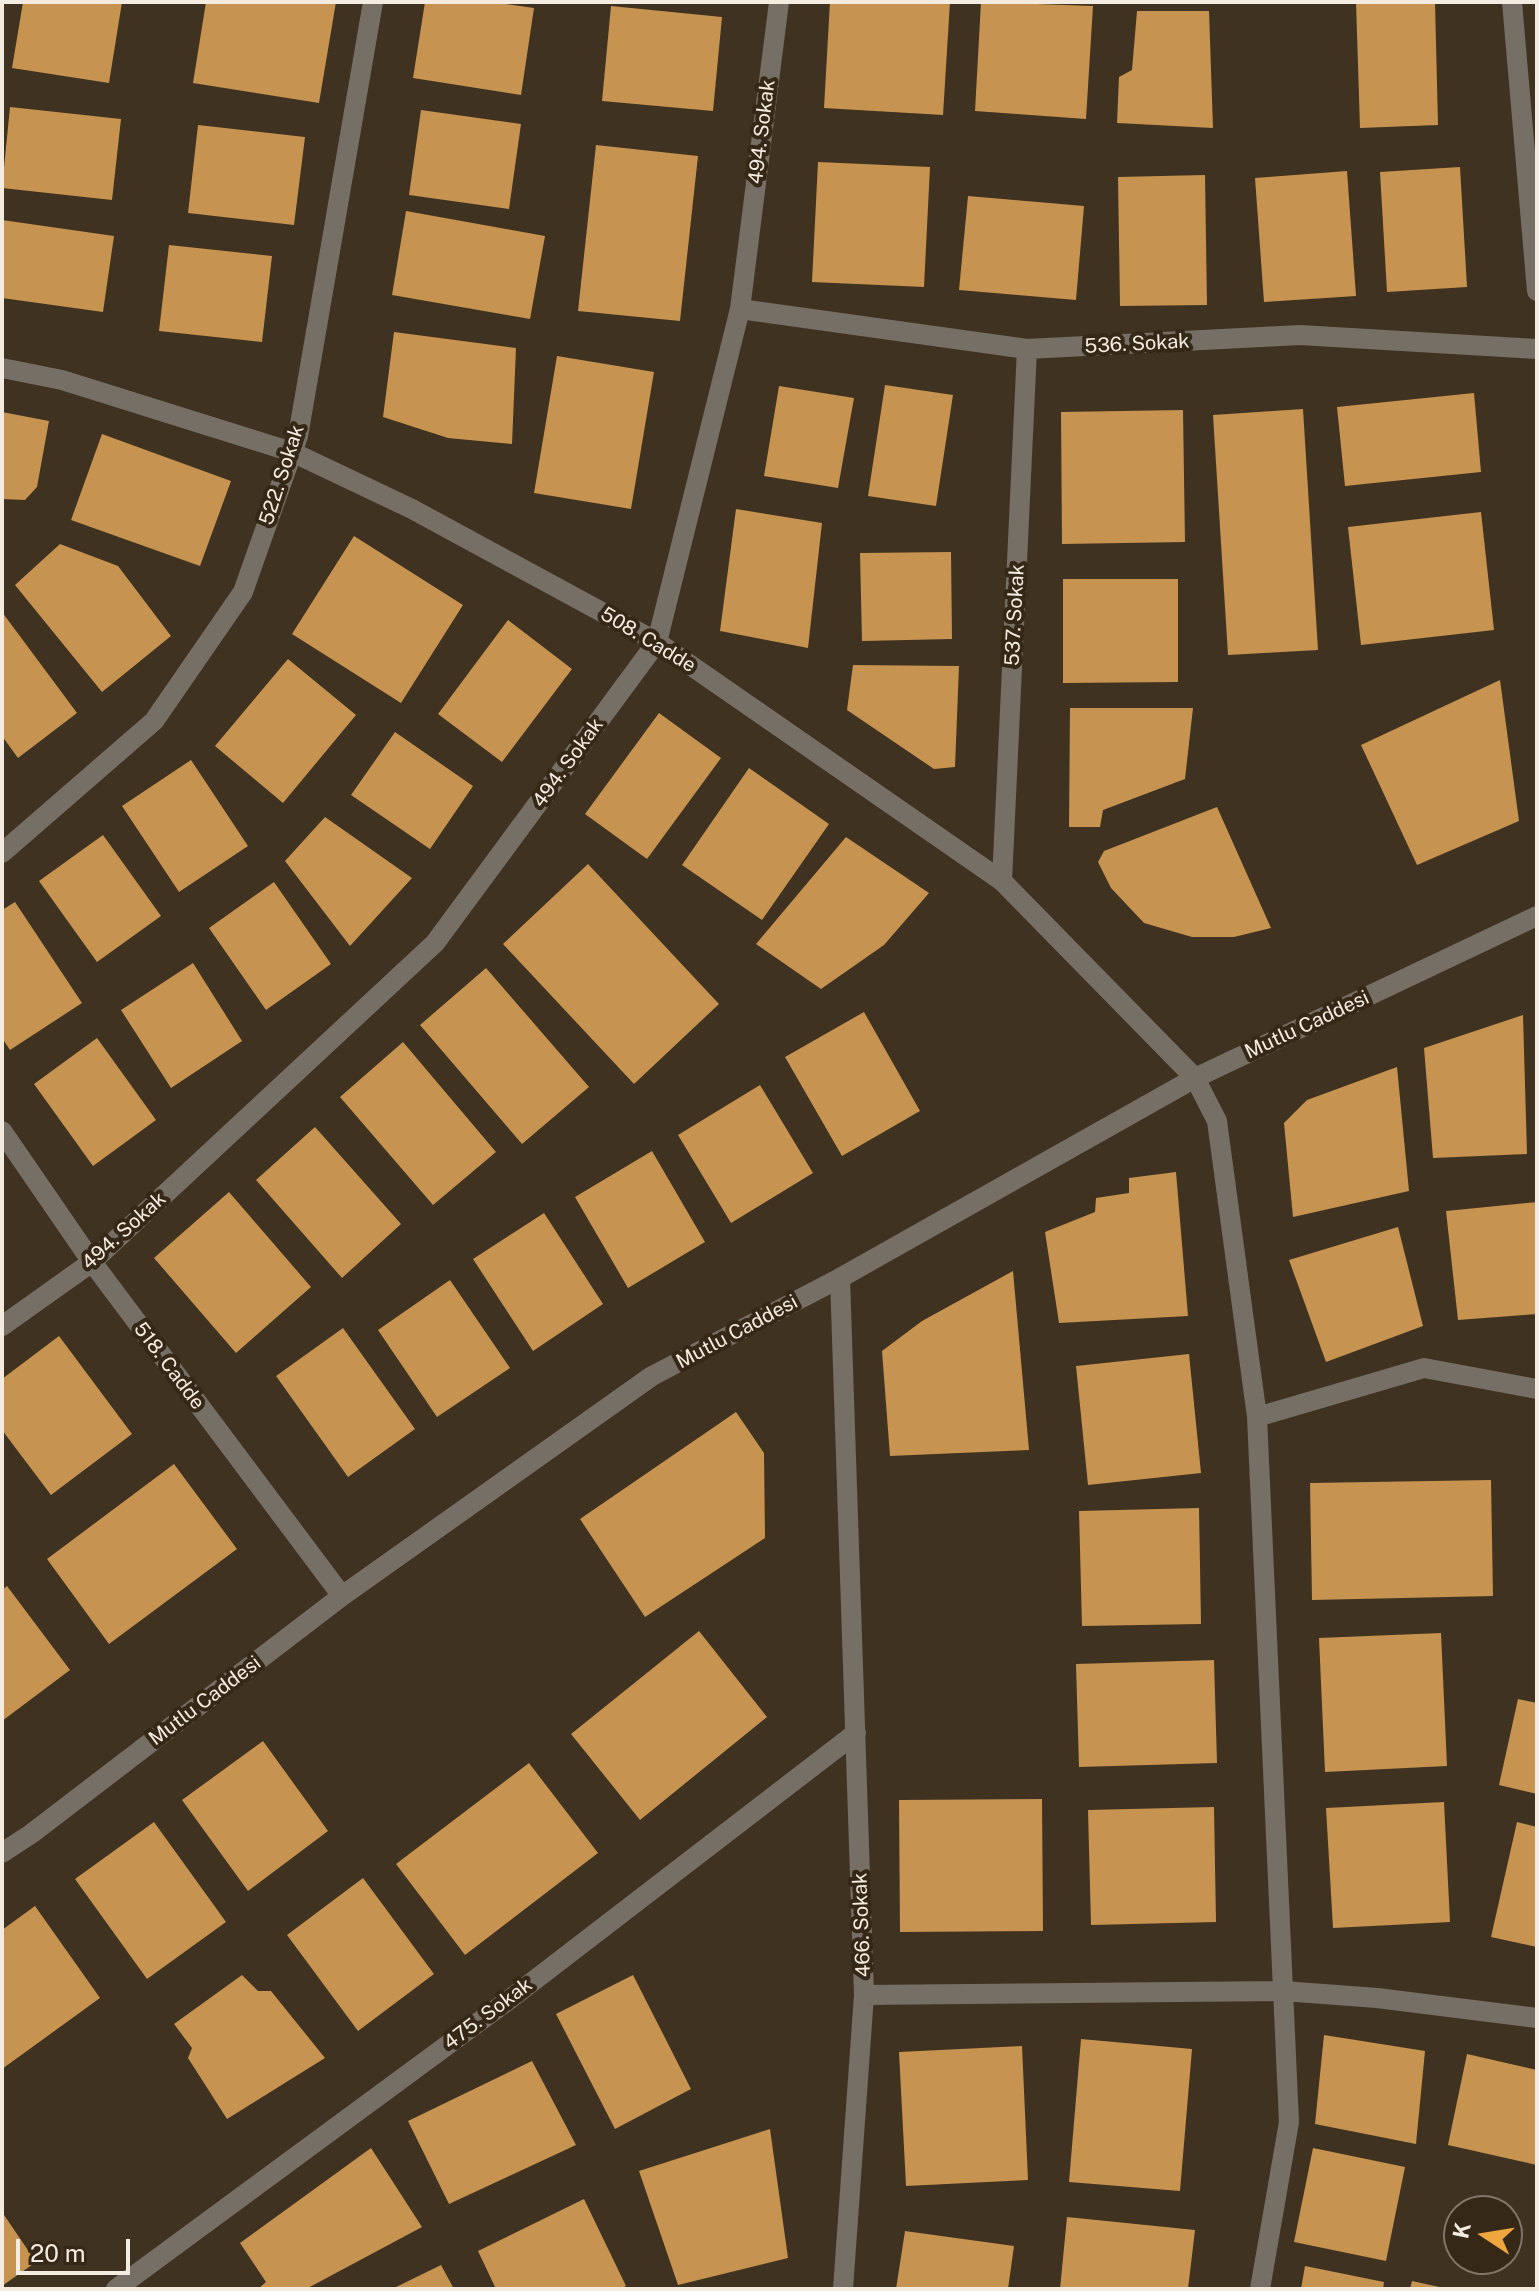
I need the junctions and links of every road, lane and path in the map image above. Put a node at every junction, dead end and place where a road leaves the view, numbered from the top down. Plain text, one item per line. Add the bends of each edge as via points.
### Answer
1 (373, 2) edge
2 (779, 2) edge
3 (1512, 2) edge
4 (1537, 291) edge
5 (740, 309) junction
6 (1027, 349) junction
7 (1537, 349) edge
8 (2, 368) edge
9 (292, 452) junction
10 (657, 642) junction
11 (2, 853) edge
12 (1002, 881) junction
13 (1537, 916) edge
14 (1195, 1078) junction
15 (2, 1131) edge
16 (92, 1262) junction
17 (840, 1278) junction
18 (2, 1326) edge
19 (1537, 1389) edge
20 (1257, 1417) junction
21 (342, 1596) junction
22 (856, 1733) junction
23 (2, 1853) edge
24 (1283, 1991) junction
25 (864, 1995) junction
26 (1537, 2018) edge
27 (116, 2289) edge
28 (843, 2289) edge
29 (1260, 2289) edge

1 - 9 street, 522. Sokak
2 - 5 street, 494. Sokak
3 - 4 street
5 - 6 street, 536. Sokak
5 - 10 street, 494. Sokak
6 - 7 street, 536. Sokak via 1300,335
6 - 12 street, 537. Sokak
8 - 9 street, 508. Cadde via 62,380
9 - 10 street, 508. Cadde via 412,509
9 - 11 street, 522. Sokak via 243,592 154,721
10 - 12 street, 508. Cadde
10 - 16 street, 494. Sokak via 435,943
12 - 14 street, 508. Cadde
13 - 14 street, Mutlu Caddesi
14 - 17 street, Mutlu Caddesi
14 - 20 street, 508. Cadde via 1217,1121
15 - 16 street, 518. Cadde
16 - 18 street, 494. Sokak
16 - 21 street, 518. Cadde
17 - 21 street, Mutlu Caddesi via 652,1376
17 - 22 street, 466. Sokak
19 - 20 street via 1424,1368
20 - 24 street, 508. Cadde
21 - 23 street, Mutlu Caddesi
22 - 25 street, 466. Sokak
22 - 27 street, 475. Sokak via 510,1999
24 - 25 street, 466. Sokak
24 - 26 street, 466. Sokak
24 - 29 street, 508. Cadde via 1289,2122
25 - 28 street

